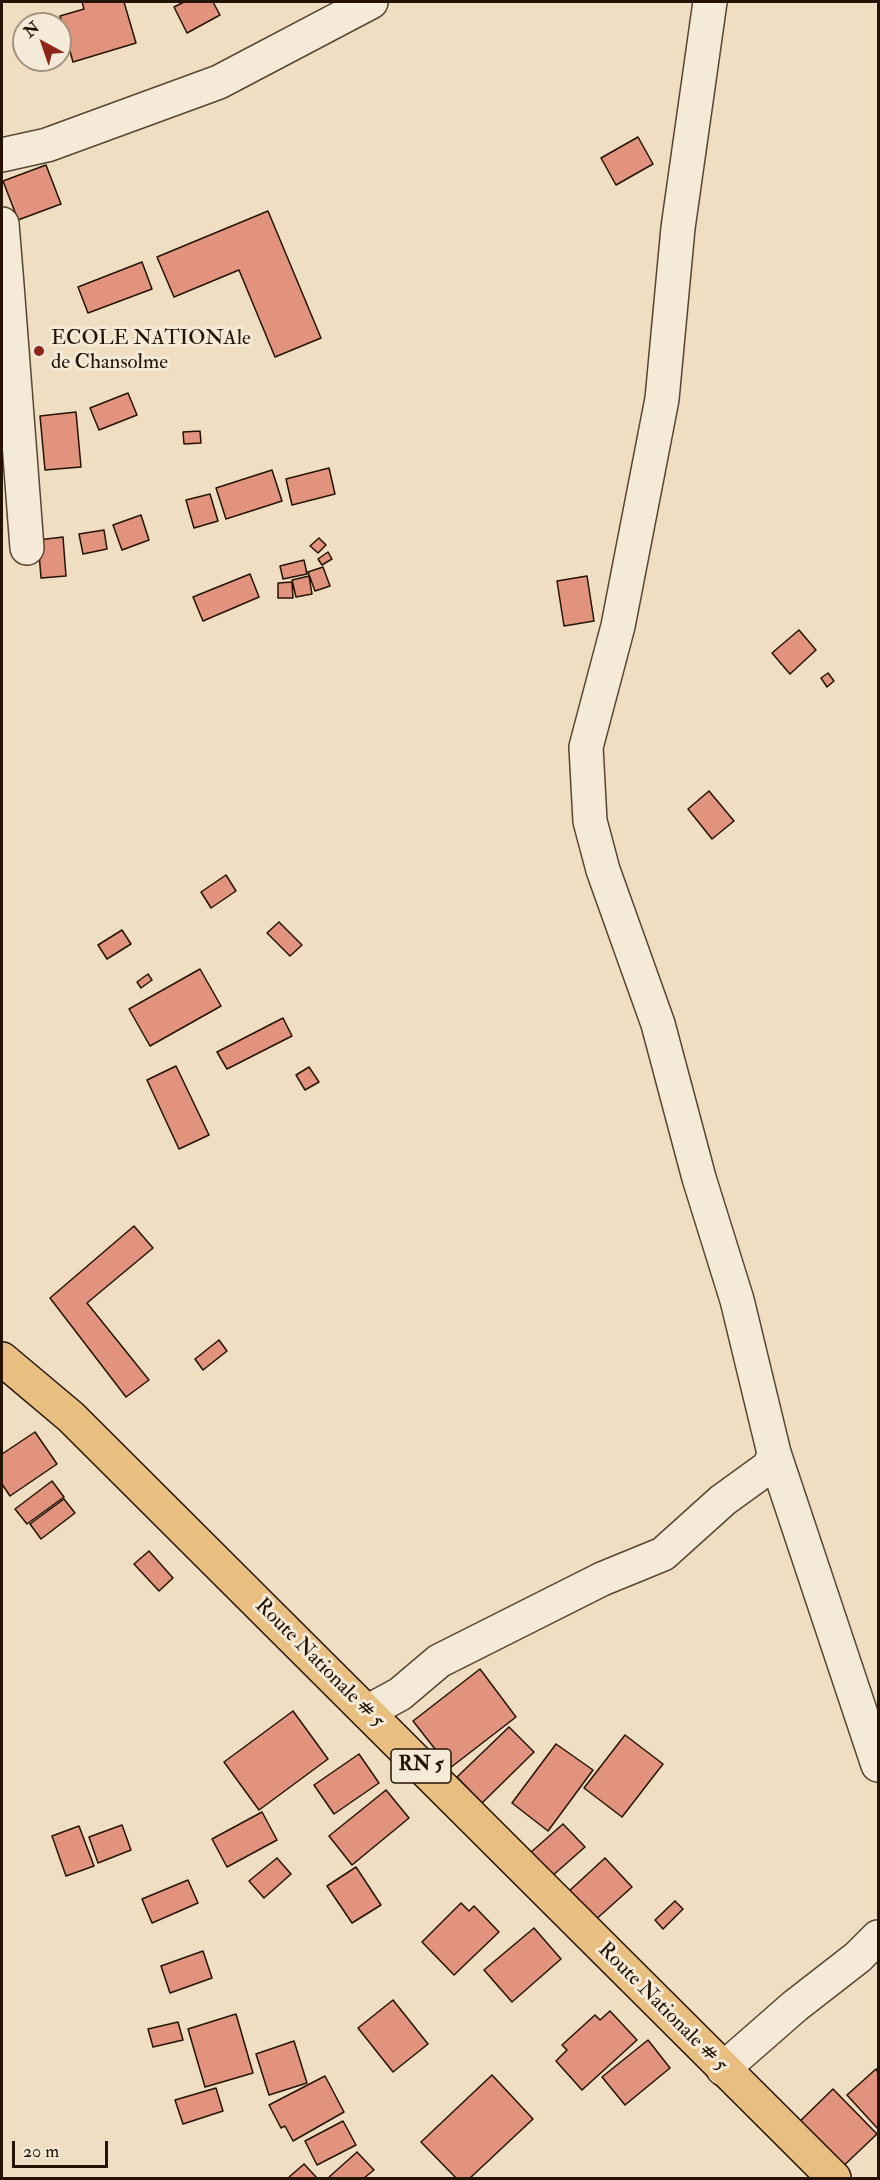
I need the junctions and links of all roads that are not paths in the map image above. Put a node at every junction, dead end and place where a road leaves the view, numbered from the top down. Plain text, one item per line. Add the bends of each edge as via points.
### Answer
1 (371, 2) edge
2 (710, 2) edge
3 (2, 155) edge
4 (2, 224) edge
5 (4, 284) edge
6 (27, 548) dead end
7 (2, 1359) edge
8 (774, 1454) junction
9 (367, 1712) junction
10 (879, 1765) edge
11 (879, 1937) edge
12 (723, 2068) junction
13 (834, 2178) edge

1 - 3 street via 219,82 47,145
2 - 8 street via 678,228 662,399 618,626 586,747 590,821 603,870 658,1024 737,1300
4 - 5 street
5 - 6 street
7 - 9 main road, Route Nationale # 5 / RN 5 via 71,1418
8 - 9 street via 770,1466 723,1500 663,1554 505,1626 439,1661 400,1694
8 - 10 street
9 - 12 main road, Route Nationale # 5 / RN 5
11 - 12 street
12 - 13 main road, Route Nationale # 5 / RN 5

